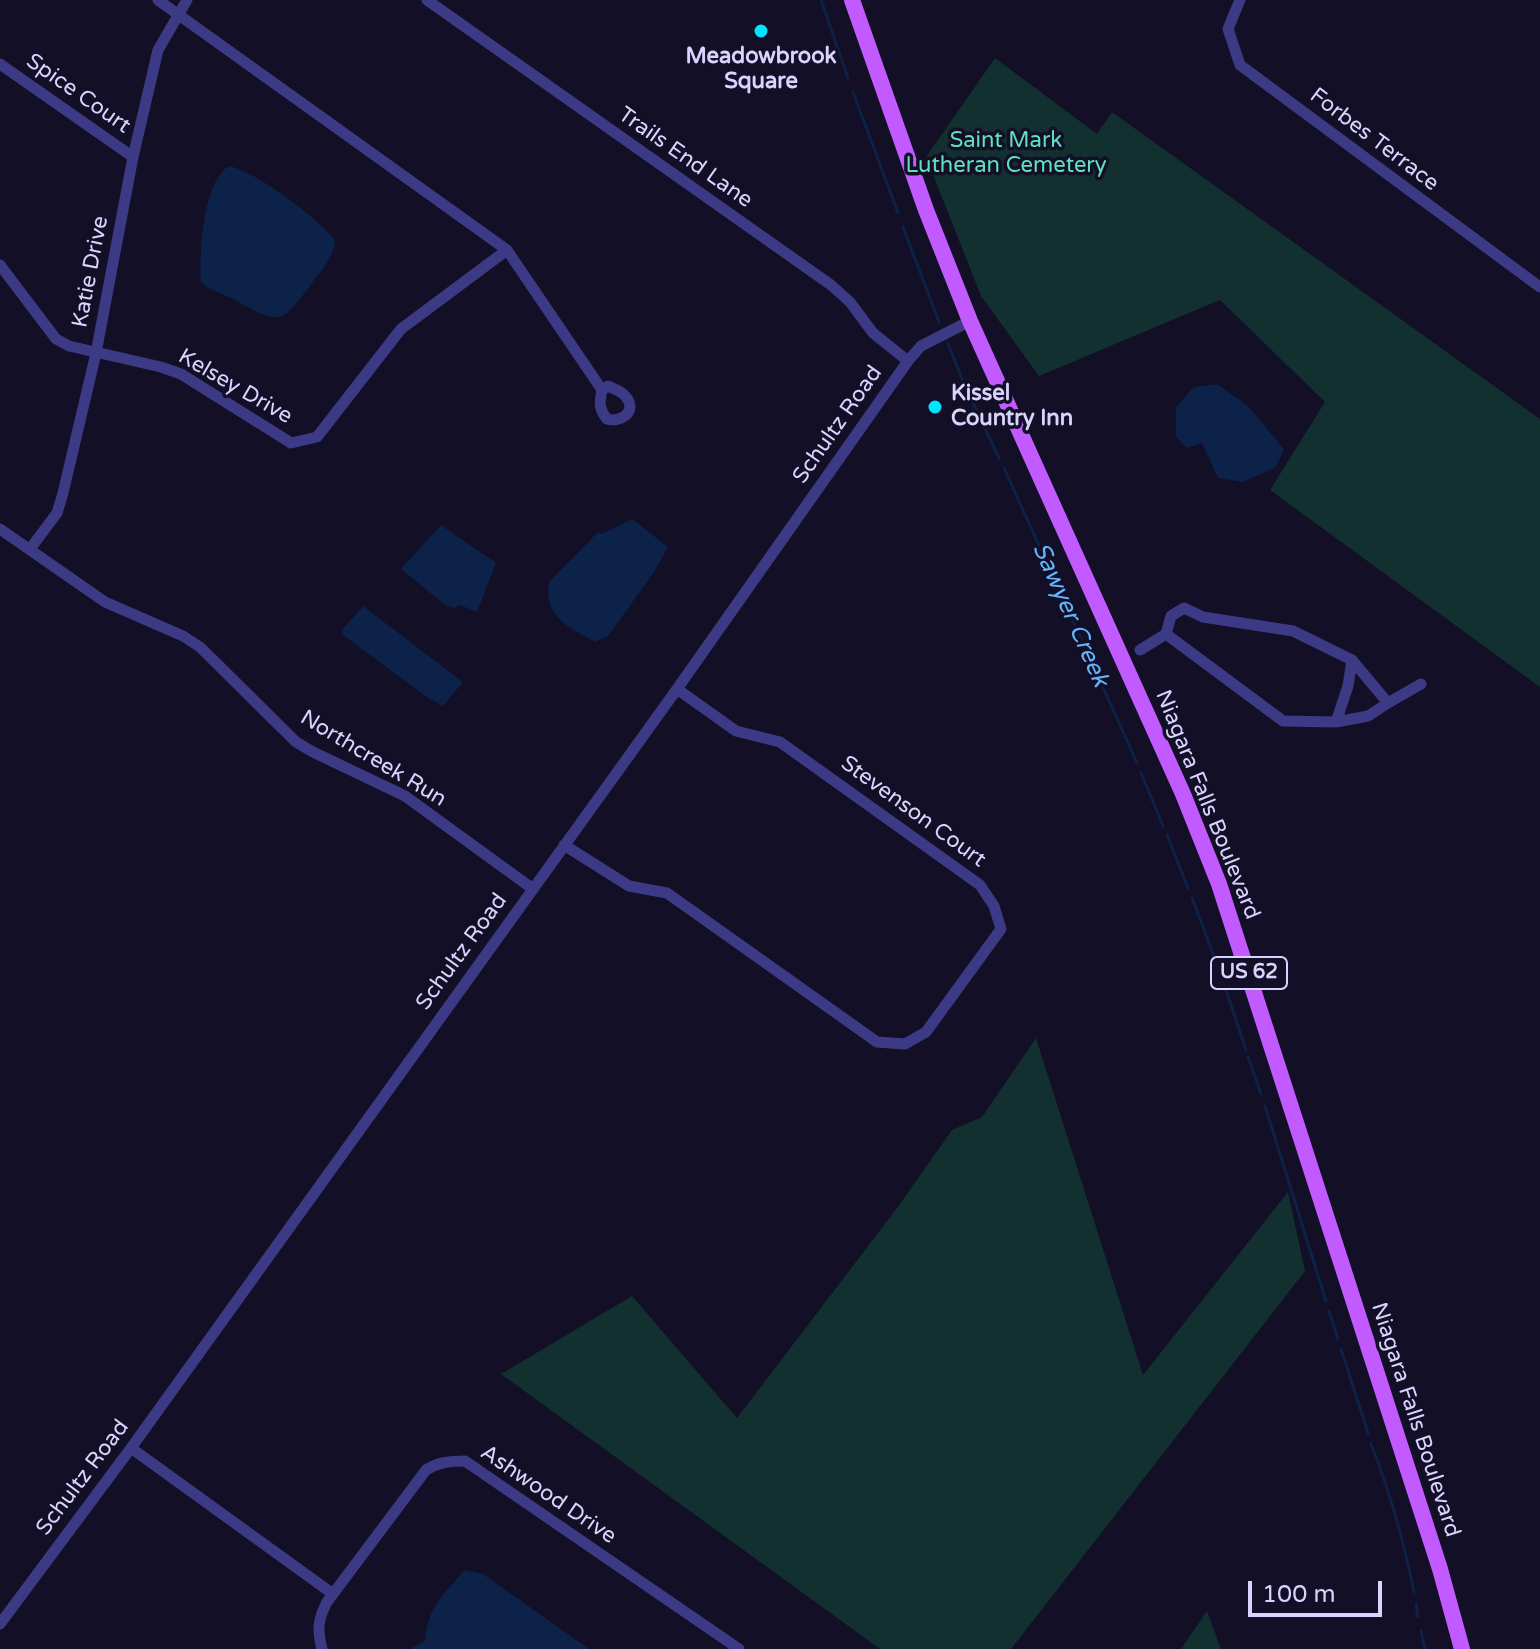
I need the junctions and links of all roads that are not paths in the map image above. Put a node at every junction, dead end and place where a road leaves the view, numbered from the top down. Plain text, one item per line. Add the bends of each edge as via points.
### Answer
1 (158, 0) edge
2 (187, 0) edge
3 (427, 0) edge
4 (852, 0) edge
5 (1240, 0) edge
6 (177, 14) junction
7 (0, 64) edge
8 (133, 157) junction
9 (507, 250) junction
10 (0, 265) edge
11 (1540, 287) edge
12 (970, 321) junction
13 (96, 353) junction
14 (908, 361) junction
15 (602, 390) dead end
16 (0, 529) edge
17 (30, 549) junction
18 (1166, 634) junction
19 (1140, 650) dead end
20 (1352, 660) junction
21 (1421, 684) dead end
22 (677, 689) junction
23 (1388, 703) junction
24 (1336, 722) junction
25 (564, 845) junction
26 (533, 889) junction
27 (131, 1448) junction
28 (333, 1594) junction
29 (0, 1624) edge
30 (322, 1649) edge
31 (739, 1649) edge
32 (1462, 1649) edge

1 - 6 street
2 - 6 street, Katie Drive
3 - 14 street, Trails End Lane via 831,285 873,333
4 - 12 main road, Niagara Falls Boulevard / US 62
5 - 11 street, Forbes Terrace via 1228,29 1240,65
6 - 8 street, Katie Drive via 158,50
6 - 9 street
7 - 8 street, Spice Court
8 - 13 street, Katie Drive
9 - 13 street, Kelsey Drive via 401,329 317,437 303,442 278,436 181,374
9 - 15 street
10 - 13 street, Kelsey Drive via 56,339
12 - 14 street, Schultz Road via 921,346
12 - 32 main road, Niagara Falls Boulevard / US 62 via 1219,884
13 - 17 street, Katie Drive via 57,513
14 - 22 street, Schultz Road
16 - 17 street, Northcreek Run
17 - 26 street, Northcreek Run via 105,602 200,647 296,742 405,796
18 - 19 street
18 - 20 street via 1171,616 1184,608 1203,617 1293,631
18 - 24 street via 1283,721
20 - 23 street
20 - 24 street
21 - 23 street
22 - 25 street, Schultz Road
22 - 25 street, Stevenson Court via 736,731 780,742 980,885 1001,929 926,1032 905,1044 877,1042 667,893 629,886
23 - 24 street via 1368,716
25 - 26 street, Schultz Road
26 - 27 street, Schultz Road
27 - 28 street
27 - 29 street, Schultz Road
28 - 30 street, Ashwood Drive via 317,1630
28 - 31 street, Ashwood Drive via 426,1470 438,1463 465,1461

